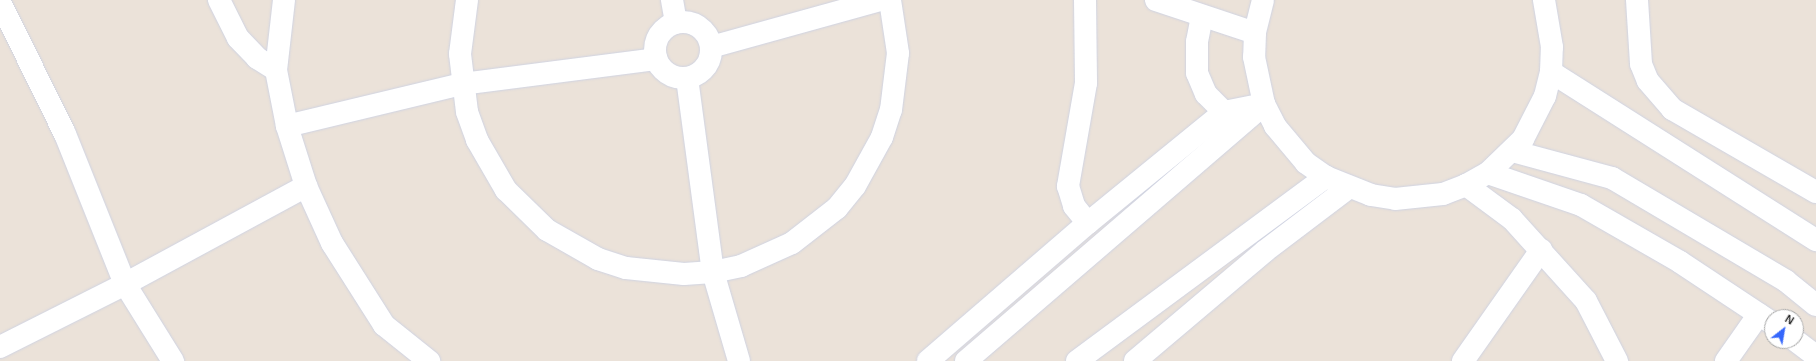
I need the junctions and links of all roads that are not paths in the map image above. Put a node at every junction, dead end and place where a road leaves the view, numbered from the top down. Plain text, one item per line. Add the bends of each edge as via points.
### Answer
1 (219, 0) edge
2 (284, 0) edge
3 (467, 0) edge
4 (672, 0) edge
5 (880, 0) edge
6 (890, 0) edge
7 (1085, 0) edge
8 (1156, 0) edge
9 (1263, 0) edge
10 (1544, 0) edge
11 (1637, 0) edge
12 (0, 2) edge
13 (1202, 16) junction
14 (676, 23) junction
15 (1255, 33) junction
16 (711, 47) junction
17 (656, 59) junction
18 (276, 70) junction
19 (1551, 72) junction
20 (687, 78) junction
21 (462, 84) junction
22 (1264, 104) junction
23 (1224, 112) junction
24 (288, 126) junction
25 (1512, 151) junction
26 (1488, 173) junction
27 (1326, 177) junction
28 (1466, 185) junction
29 (306, 186) junction
30 (1348, 188) junction
31 (1816, 192) edge
32 (1088, 223) junction
33 (1816, 240) edge
34 (1542, 250) junction
35 (713, 272) junction
36 (125, 284) junction
37 (1816, 305) edge
38 (1764, 317) edge
39 (1764, 319) edge
40 (0, 347) edge
41 (1804, 347) edge
42 (0, 351) edge
43 (1816, 356) edge
44 (6, 361) edge
45 (173, 361) edge
46 (428, 361) edge
47 (739, 361) edge
48 (928, 361) edge
49 (966, 361) edge
50 (1077, 361) edge
51 (1135, 361) edge
52 (1463, 361) edge
53 (1617, 361) edge
54 (1726, 361) edge

1 - 18 street via 238,38 257,58
2 - 18 street
3 - 21 street via 460,54
4 - 14 street
5 - 16 street
6 - 35 street via 898,53 892,103 882,136 855,186 837,208 792,243 747,264
7 - 32 street via 1086,83 1068,186 1074,206
8 - 13 street
9 - 15 street
10 - 19 street via 1552,47
11 - 31 street via 1641,64 1648,81 1672,109
12 - 36 street via 65,134
13 - 15 street
13 - 23 street via 1197,42 1197,73 1206,94
14 - 16 street via 685,22 701,29 708,37
14 - 17 street via 661,32 657,40
15 - 22 street via 1255,63
16 - 20 street via 705,67
17 - 20 street via 668,74
17 - 21 street
18 - 24 street
19 - 25 street via 1536,119
19 - 33 street
20 - 35 street
21 - 24 street
21 - 35 street via 470,119 490,166 526,212 547,230 598,259 626,268 655,273
22 - 23 street
22 - 27 street via 1289,146 1306,163
22 - 49 street
23 - 32 street
24 - 29 street
25 - 26 street
25 - 37 street via 1612,178 1786,281
26 - 28 street
26 - 38 street via 1581,205 1680,262
27 - 30 street
27 - 50 street
28 - 30 street via 1444,194 1395,199
28 - 34 street via 1512,220
29 - 36 street
29 - 46 street via 332,243 384,325
30 - 51 street via 1265,251
32 - 48 street
34 - 52 street
34 - 53 street via 1586,301
35 - 47 street
36 - 40 street
36 - 45 street
39 - 54 street
41 - 43 street
42 - 44 street

